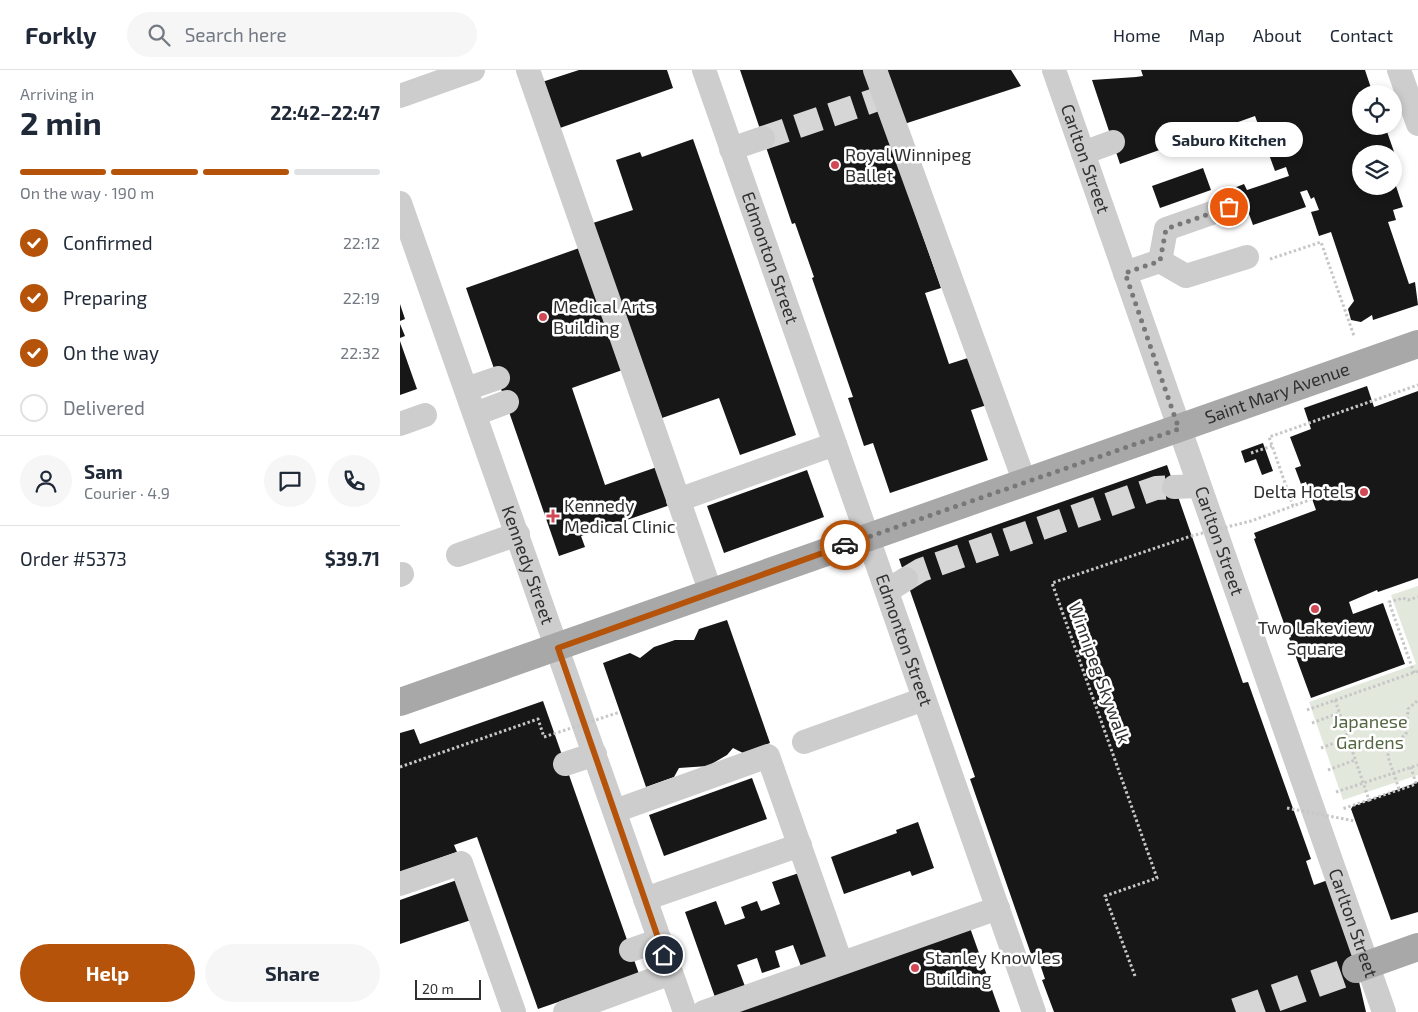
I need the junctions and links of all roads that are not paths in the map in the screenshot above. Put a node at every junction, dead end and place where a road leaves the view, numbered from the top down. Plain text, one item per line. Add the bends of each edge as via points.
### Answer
1 (473, 70) edge
2 (528, 70) edge
3 (704, 70) edge
4 (875, 70) edge
5 (1054, 70) edge
6 (1400, 70) edge
7 (400, 96) edge
8 (1418, 124) edge
9 (763, 138) tunnel mouth
10 (1113, 142) dead end
11 (730, 149) junction
12 (1083, 153) junction
13 (400, 203) edge
14 (1229, 207) dead end
15 (1248, 257) road end
16 (1160, 261) junction
17 (1125, 273) junction
18 (1418, 344) edge
19 (498, 378) dead end
20 (466, 389) junction
21 (507, 402) dead end
22 (475, 414) junction
23 (425, 415) dead end
24 (400, 424) edge
25 (1179, 429) junction
26 (835, 444) junction
27 (1024, 483) junction
28 (1199, 486) junction
29 (1174, 487) tunnel mouth
30 (678, 500) junction
31 (518, 534) junction
32 (868, 537) junction
33 (458, 554) dead end
34 (711, 593) junction
35 (558, 648) junction
36 (401, 698) edge
37 (924, 699) junction
38 (804, 742) dead end
39 (595, 754) junction
40 (565, 764) dead end
41 (614, 811) junction
42 (800, 845) junction
43 (400, 884) edge
44 (645, 899) junction
45 (998, 908) junction
46 (1418, 947) edge
47 (665, 956) junction
48 (633, 957) dead end
49 (842, 964) junction
50 (1361, 967) junction
51 (514, 1012) edge
52 (565, 1012) edge
53 (685, 1012) edge
54 (704, 1012) edge
55 (1034, 1012) edge
56 (1384, 1012) edge

1 - 7 street
2 - 30 street
3 - 11 street, Edmonton Street
4 - 27 street via 879,98
5 - 12 street, Carlton Street
6 - 8 street
9 - 11 street
10 - 12 street
11 - 26 street, Edmonton Street
12 - 17 street, Carlton Street
13 - 20 street, Kennedy Street
14 - 16 street via 1166,229
15 - 16 street via 1186,276
16 - 17 street
17 - 25 street, Carlton Street
18 - 25 main road, Saint Mary Avenue
19 - 20 street
20 - 22 street, Kennedy Street
21 - 22 street
22 - 31 street, Kennedy Street
23 - 24 street
25 - 27 main road, Saint Mary Avenue
25 - 28 street, Carlton Street
26 - 30 street
26 - 32 street, Edmonton Street
27 - 32 main road, Saint Mary Avenue
28 - 29 street
28 - 50 street, Carlton Street
30 - 34 street
31 - 33 street
31 - 35 street, Kennedy Street
32 - 34 main road, Saint Mary Avenue
32 - 37 street, Edmonton Street via 896,585
34 - 35 main road, Saint Mary Avenue
35 - 36 main road, Saint Mary Avenue
35 - 39 street, Kennedy Street
37 - 38 street
37 - 45 street, Edmonton Street
39 - 40 street
39 - 41 street, Kennedy Street
41 - 42 street via 768,756
41 - 44 street, Kennedy Street
42 - 44 street
42 - 49 street
43 - 51 street via 461,863
44 - 47 street, Kennedy Street
45 - 49 street
45 - 55 street, Edmonton Street
46 - 50 main road
47 - 48 street
47 - 52 street
47 - 53 street, Kennedy Street
49 - 54 street
50 - 56 street, Carlton Street

